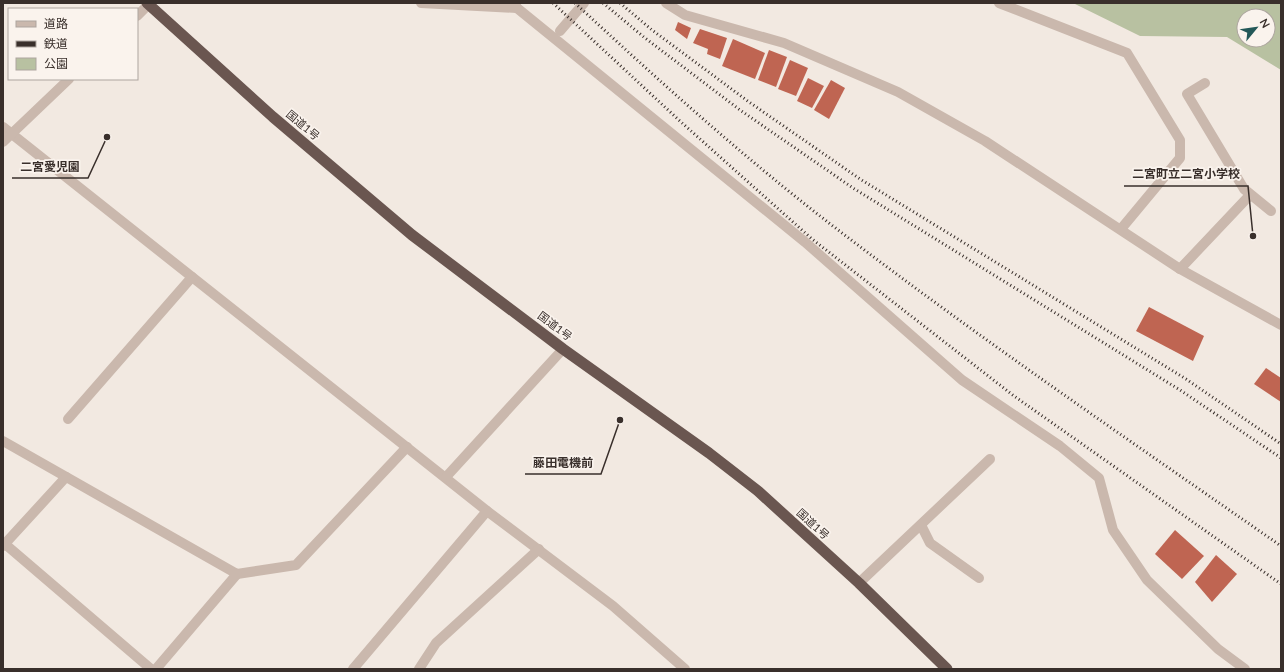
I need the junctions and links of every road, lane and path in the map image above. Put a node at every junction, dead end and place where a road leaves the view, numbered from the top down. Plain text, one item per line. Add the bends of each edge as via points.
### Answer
1 (421, 3) edge
2 (584, 3) edge
3 (666, 3) edge
4 (999, 3) edge
5 (148, 4) edge
6 (516, 6) edge
7 (138, 15) edge
8 (560, 31) dead end
9 (68, 80) edge
10 (1205, 83) dead end
11 (7, 130) edge
12 (3, 142) edge
13 (1250, 195) junction
14 (1271, 211) dead end
15 (1121, 229) junction
16 (1180, 269) junction
17 (192, 277) junction
18 (1281, 325) edge
19 (563, 349) junction
20 (68, 419) dead end
21 (3, 442) edge
22 (407, 447) junction
23 (990, 459) dead end
24 (66, 477) junction
25 (446, 477) junction
26 (487, 511) junction
27 (921, 525) junction
28 (4, 545) edge
29 (539, 549) junction
30 (237, 574) junction
31 (979, 578) dead end
32 (860, 583) junction
33 (151, 669) edge
34 (156, 669) edge
35 (353, 669) edge
36 (419, 669) edge
37 (685, 669) edge
38 (947, 669) edge
39 (1245, 669) edge

1 - 6 street
2 - 8 street
3 - 15 street via 685,15 784,43 898,92 986,141
4 - 15 street via 1127,53 1180,140 1180,158
5 - 7 street
5 - 19 highway, 国道1号 via 274,117 412,235
6 - 39 street via 805,242 962,380 1060,446 1099,478 1113,530 1147,580 1218,649
9 - 11 street
10 - 13 street via 1187,94
11 - 12 street
11 - 17 street
13 - 14 street
13 - 16 street
15 - 16 street
16 - 18 street
17 - 20 street
17 - 22 street
19 - 25 street
19 - 32 highway, 国道1号 via 758,491
21 - 24 street
22 - 25 street
22 - 30 street via 296,565
23 - 27 street
24 - 28 street
24 - 30 street
25 - 26 street
26 - 29 street
26 - 35 street
27 - 31 street via 930,543
27 - 32 street
28 - 33 street
29 - 36 street via 436,643
29 - 37 street via 613,606
30 - 34 street
32 - 38 highway, 国道1号

